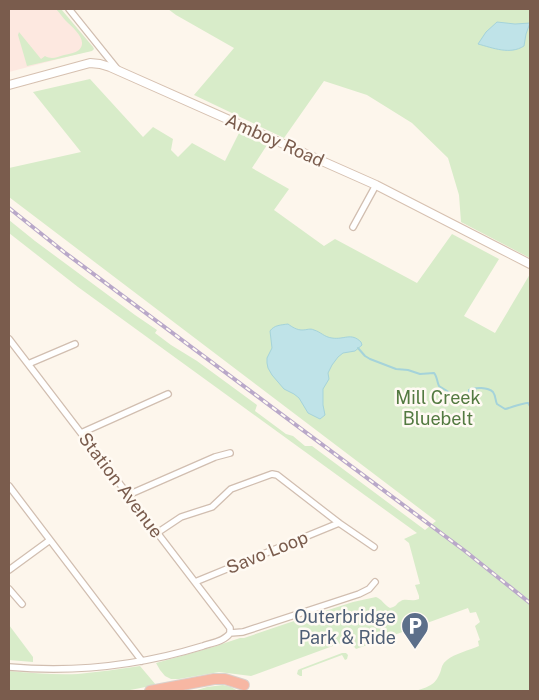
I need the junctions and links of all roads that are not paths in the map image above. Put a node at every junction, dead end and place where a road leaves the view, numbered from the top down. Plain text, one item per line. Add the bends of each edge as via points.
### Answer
1 (69, 9) edge
2 (118, 70) junction
3 (9, 84) edge
4 (376, 185) junction
5 (353, 227) dead end
6 (530, 264) edge
7 (9, 339) edge
8 (75, 344) dead end
9 (28, 364) junction
10 (168, 394) dead end
11 (81, 433) junction
12 (230, 452) dead end
13 (9, 486) edge
14 (128, 495) junction
15 (339, 523) junction
16 (157, 532) junction
17 (50, 540) junction
18 (374, 547) dead end
19 (9, 570) edge
20 (195, 582) junction
21 (375, 582) dead end
22 (9, 589) edge
23 (22, 604) dead end
24 (230, 633) junction
25 (142, 661) junction
26 (9, 667) edge
27 (150, 691) edge
28 (186, 691) edge

1 - 2 street
2 - 3 main road, Amboy Road via 90,64
2 - 4 main road, Amboy Road
4 - 5 street
4 - 6 main road, Amboy Road
7 - 9 street, Station Avenue
8 - 9 street
9 - 11 street, Station Avenue
10 - 11 street
11 - 14 street, Station Avenue
12 - 14 street
13 - 17 street
14 - 16 street, Station Avenue
15 - 16 street, Savo Loop via 272,474 231,489 212,508 181,518
15 - 18 street, Savo Loop
15 - 20 street, Savo Loop
16 - 20 street, Station Avenue
17 - 19 street
17 - 25 street
20 - 24 street, Station Avenue via 230,628
21 - 24 street via 359,594 243,632
22 - 23 street
24 - 25 street via 209,644
25 - 26 street via 68,669
27 - 28 highway via 214,679 239,684 212,683

